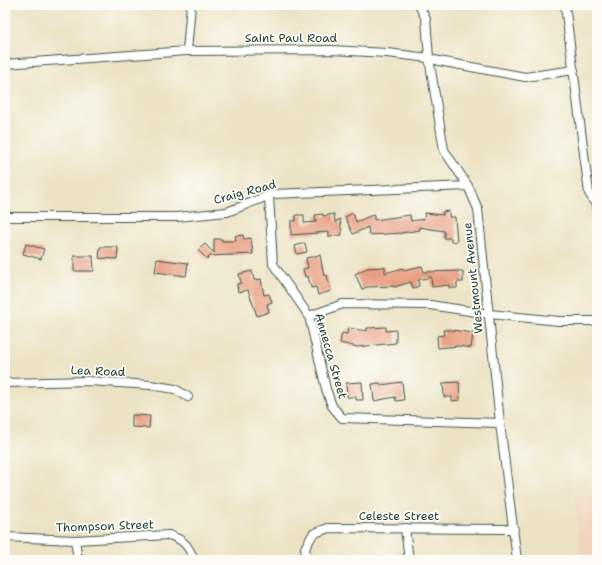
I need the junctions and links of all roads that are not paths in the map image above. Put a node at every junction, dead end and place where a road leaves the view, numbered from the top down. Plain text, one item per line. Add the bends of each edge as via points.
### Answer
1 (191, 5) edge
2 (419, 5) edge
3 (565, 5) edge
4 (187, 51) junction
5 (429, 58) junction
6 (5, 64) edge
7 (574, 70) junction
8 (468, 186) junction
9 (270, 196) junction
10 (597, 207) edge
11 (5, 217) edge
12 (489, 314) junction
13 (309, 316) junction
14 (597, 322) edge
15 (5, 383) edge
16 (188, 397) dead end
17 (500, 423) junction
18 (405, 528) junction
19 (514, 529) junction
20 (5, 537) edge
21 (75, 540) junction
22 (78, 560) edge
23 (194, 560) edge
24 (307, 560) edge
25 (409, 560) edge
26 (517, 560) edge

1 - 4 street
2 - 5 street, Westmount Avenue via 426,19
3 - 7 street
4 - 5 street, Saint Paul Road via 331,50
4 - 6 street, Saint Paul Road
5 - 7 street, Saint Paul Road via 525,77
5 - 8 street, Westmount Avenue via 444,150
7 - 10 street via 589,193
8 - 9 street, Craig Road
8 - 12 street, Westmount Avenue via 478,209
9 - 11 street, Craig Road via 227,212 177,217
9 - 13 street, Annecca Street via 273,264
12 - 13 street via 430,305 343,304
12 - 14 street
12 - 17 street, Westmount Avenue
13 - 17 street, Annecca Street via 326,389 332,406 342,418
15 - 16 street, Lea Road via 89,381 150,385 175,390
17 - 19 street, Westmount Avenue
18 - 19 street, Celeste Street
18 - 24 street, Celeste Street via 328,528 313,534 305,548
18 - 25 street
19 - 26 street, Westmount Avenue
20 - 21 street, Thompson Street
21 - 22 street
21 - 23 street, Thompson Street via 169,535 181,539

